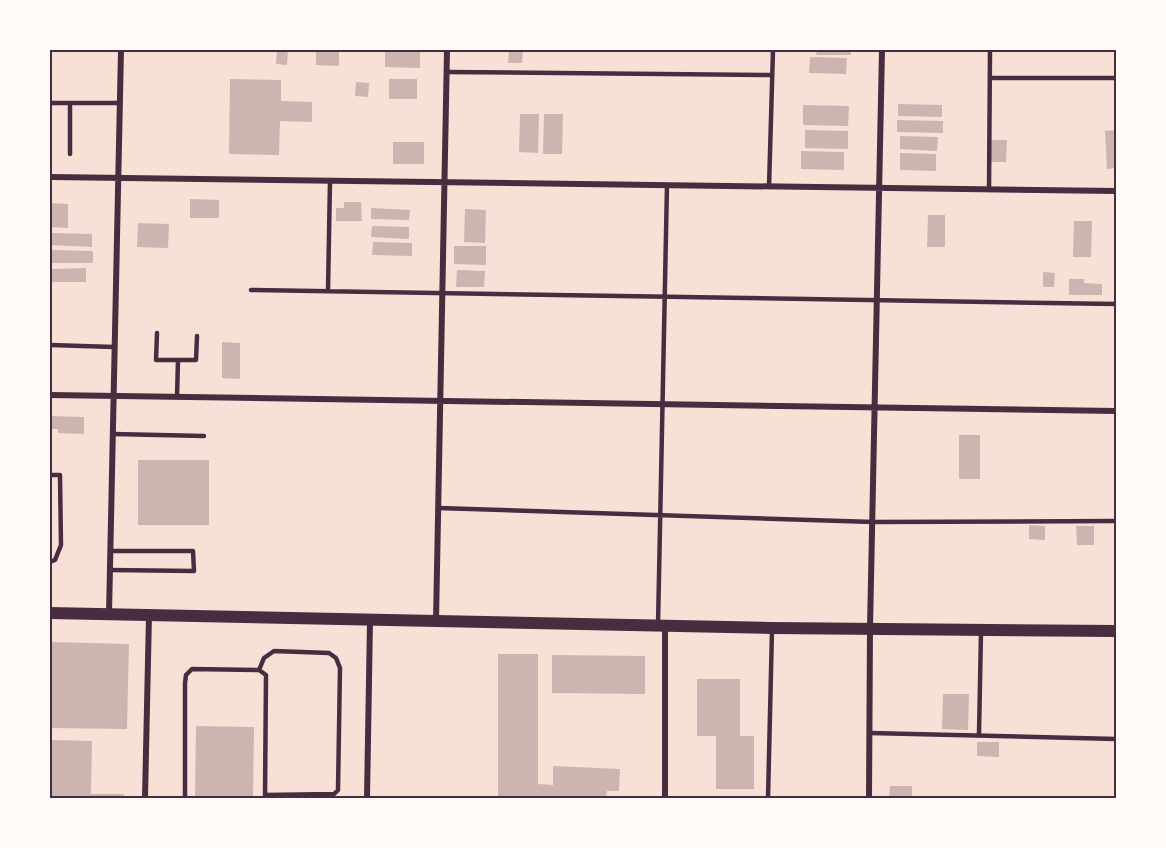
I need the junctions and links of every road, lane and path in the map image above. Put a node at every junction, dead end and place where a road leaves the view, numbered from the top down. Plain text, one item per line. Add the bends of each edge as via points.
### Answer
1 (121, 50) edge
2 (447, 50) edge
3 (773, 50) edge
4 (882, 50) edge
5 (990, 50) edge
6 (447, 72) junction
7 (772, 75) junction
8 (990, 78) junction
9 (1116, 78) edge
10 (50, 103) edge
11 (70, 103) junction
12 (120, 103) junction
13 (70, 154) dead end
14 (50, 177) edge
15 (118, 178) junction
16 (330, 180) junction
17 (444, 182) junction
18 (667, 185) junction
19 (769, 186) junction
20 (879, 188) junction
21 (989, 190) junction
22 (1116, 191) edge
23 (251, 290) dead end
24 (328, 291) junction
25 (442, 292) junction
26 (665, 296) junction
27 (877, 302) junction
28 (1116, 304) edge
29 (157, 333) dead end
30 (197, 336) dead end
31 (50, 345) edge
32 (114, 347) junction
33 (178, 360) junction
34 (50, 395) edge
35 (113, 396) junction
36 (177, 397) junction
37 (440, 401) junction
38 (664, 404) junction
39 (874, 407) junction
40 (1116, 411) edge
41 (112, 434) junction
42 (204, 436) dead end
43 (50, 475) edge
44 (438, 508) junction
45 (659, 514) junction
46 (1116, 521) edge
47 (873, 522) junction
48 (110, 551) junction
49 (50, 562) edge
50 (110, 570) junction
51 (50, 613) edge
52 (109, 615) junction
53 (149, 615) junction
54 (370, 621) junction
55 (436, 621) junction
56 (662, 625) junction
57 (772, 628) junction
58 (870, 628) junction
59 (981, 629) junction
60 (1116, 631) edge
61 (259, 670) junction
62 (870, 733) junction
63 (979, 734) junction
64 (1116, 739) edge
65 (265, 797) edge
66 (145, 798) edge
67 (185, 798) edge
68 (367, 798) edge
69 (665, 798) edge
70 (768, 798) edge
71 (869, 798) edge

1 - 12 street
2 - 6 street
3 - 7 lane
4 - 20 street
5 - 8 lane
6 - 7 lane
6 - 17 street
7 - 19 lane
8 - 9 lane
8 - 21 lane
10 - 11 lane
11 - 12 lane
11 - 13 lane
12 - 15 street
14 - 15 street
15 - 16 street
15 - 32 street
16 - 17 street
16 - 24 lane
17 - 18 street
17 - 25 street
18 - 19 street
18 - 26 lane
19 - 20 street
20 - 21 street
20 - 27 street
21 - 22 street
23 - 24 lane
24 - 25 lane
25 - 26 lane
25 - 37 street
26 - 27 lane
26 - 38 lane
27 - 28 lane
27 - 39 street
29 - 33 lane via 156,360
30 - 33 lane via 196,360
31 - 32 lane
32 - 35 street
33 - 36 lane
34 - 35 street
35 - 36 street
35 - 41 street
36 - 37 street
37 - 38 street
37 - 44 street
38 - 39 street
38 - 45 lane
39 - 40 street
39 - 47 street
41 - 42 lane
41 - 48 street
43 - 49 lane via 60,475 61,545 56,560
44 - 45 lane
44 - 55 street
45 - 47 lane
45 - 56 lane
46 - 47 lane
47 - 58 street
48 - 50 street
48 - 50 lane via 193,551 194,571
50 - 52 street
51 - 52 main road
52 - 53 main road
53 - 54 main road
53 - 66 street
54 - 55 main road
54 - 68 street
55 - 56 main road
56 - 57 main road
56 - 69 street
57 - 58 main road
57 - 70 lane
58 - 59 main road
58 - 62 street
59 - 60 main road
59 - 63 lane
61 - 65 lane via 267,681
61 - 65 lane via 264,658 274,651 329,653 340,668 338,790 334,794
61 - 67 lane via 192,669 186,675
62 - 63 lane
62 - 71 street
63 - 64 lane

